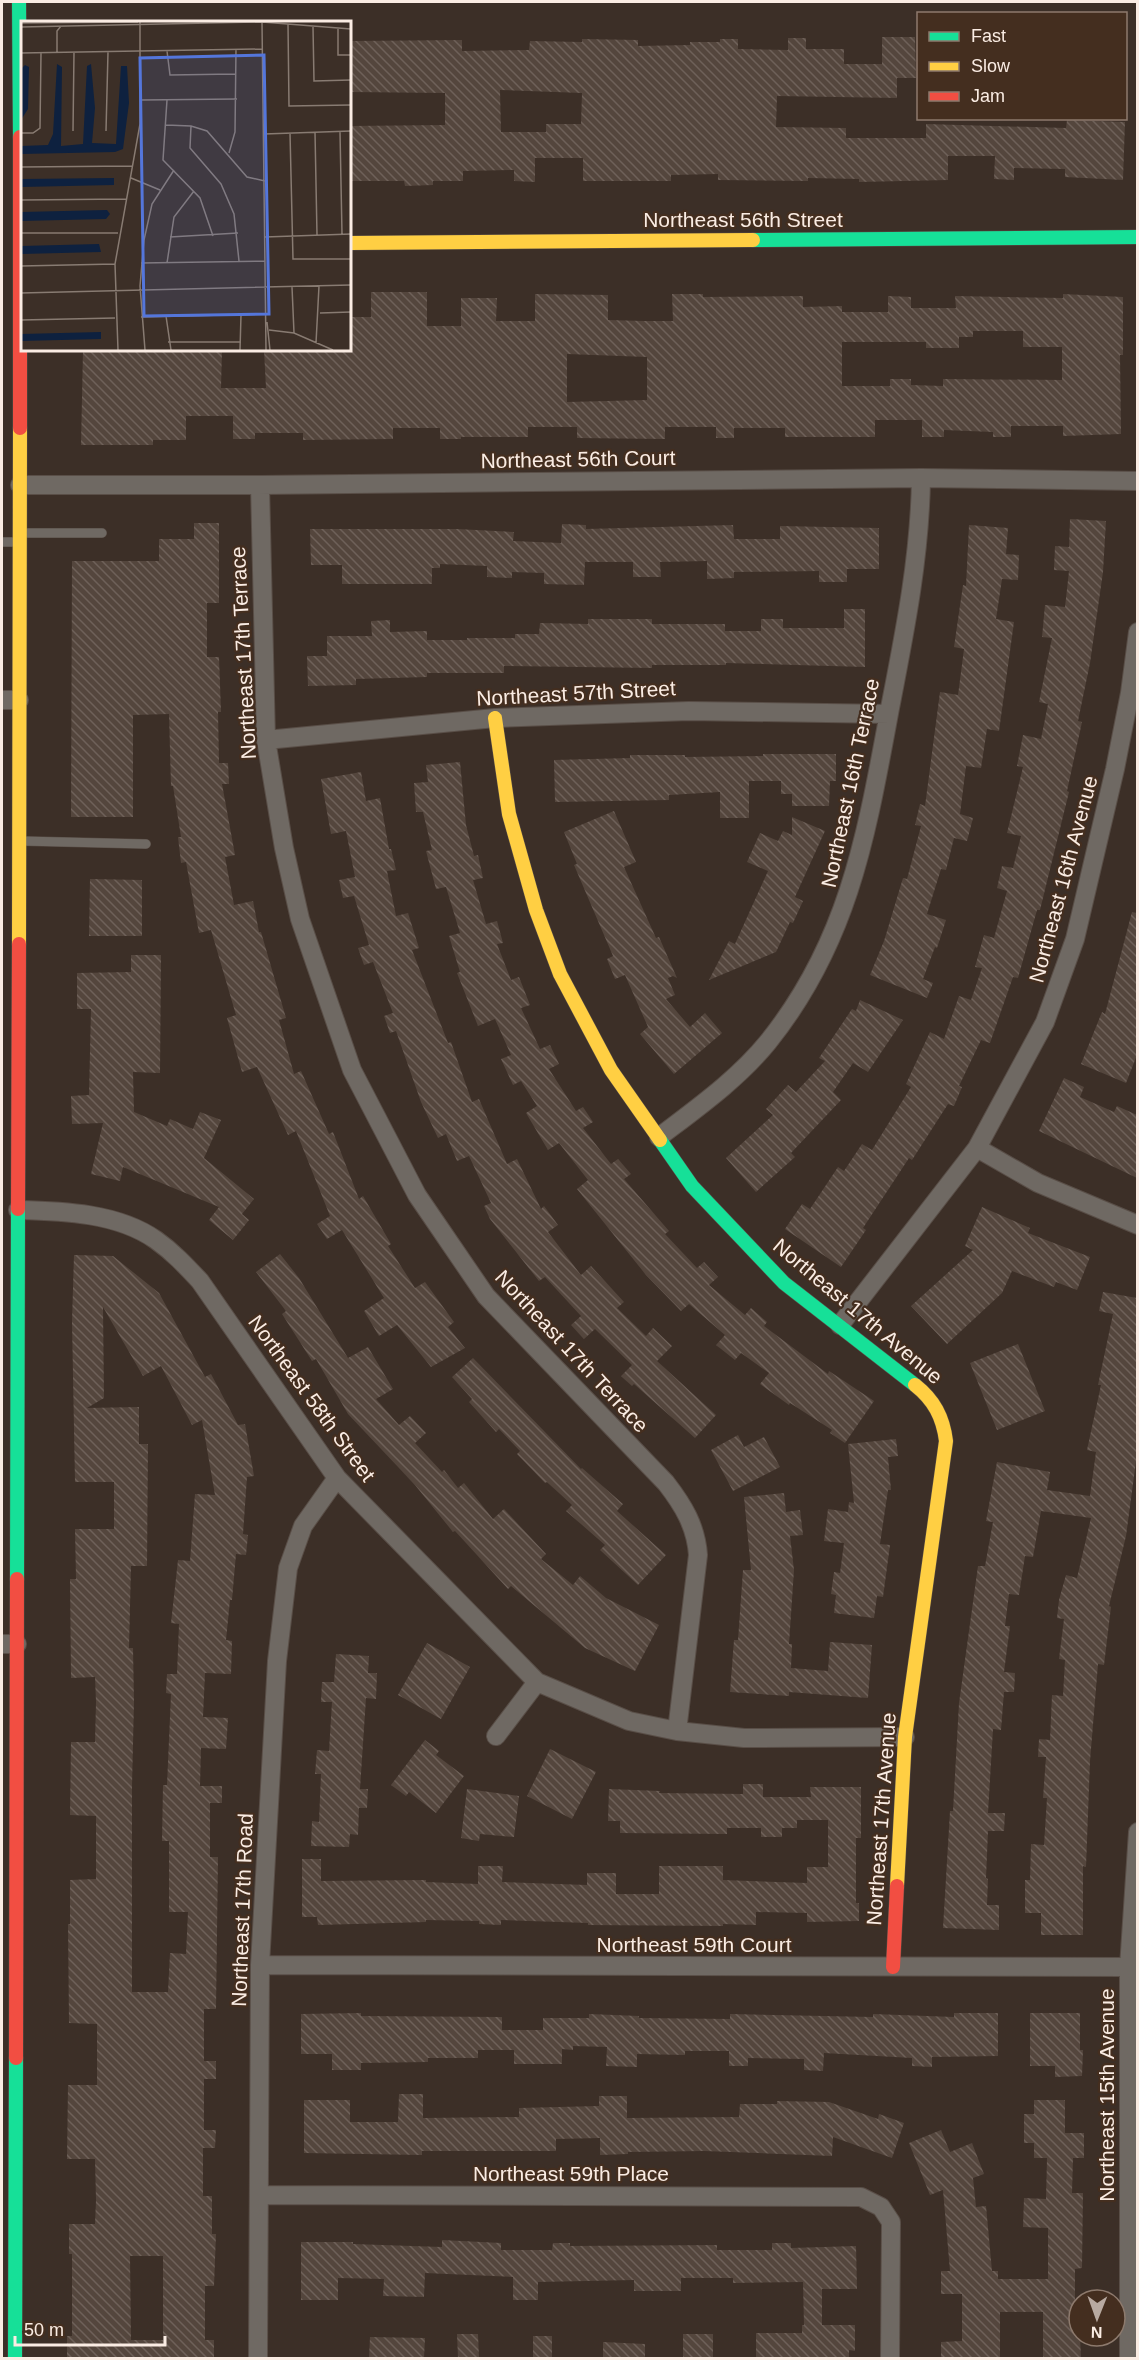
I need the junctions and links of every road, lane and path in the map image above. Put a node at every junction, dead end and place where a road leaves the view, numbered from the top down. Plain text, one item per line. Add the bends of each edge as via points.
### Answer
1 (19, 2) edge
2 (21, 165) edge
3 (1137, 237) edge
4 (351, 243) edge
5 (2, 246) edge
6 (21, 246) edge
7 (21, 351) edge
8 (921, 478) junction
9 (1137, 482) edge
10 (20, 485) junction
11 (260, 485) junction
12 (102, 533) dead end
13 (20, 538) junction
14 (2, 543) edge
15 (1137, 632) edge
16 (10, 700) edge
17 (889, 714) junction
18 (495, 718) junction
19 (266, 740) junction
20 (19, 841) junction
21 (146, 844) dead end
22 (659, 1137) junction
23 (977, 1148) junction
24 (18, 1210) junction
25 (1137, 1225) edge
26 (840, 1325) junction
27 (336, 1478) junction
28 (9, 1644) edge
29 (537, 1682) junction
30 (677, 1731) junction
31 (496, 1736) dead end
32 (905, 1737) junction
33 (1137, 1832) edge
34 (260, 1965) junction
35 (893, 1967) junction
36 (1129, 1967) junction
37 (259, 2195) junction
38 (15, 2358) edge
39 (258, 2358) edge
40 (890, 2358) edge
41 (1128, 2358) edge

1 - 2 street
3 - 4 street, Northeast 56th Street
5 - 6 street
7 - 10 street
8 - 9 street, Northeast 56th Court
8 - 11 street, Northeast 56th Court
8 - 17 street, Northeast 16th Terrace via 912,594
10 - 11 street, Northeast 56th Court
10 - 13 street
11 - 19 street, Northeast 17th Terrace
12 - 13 lane
13 - 14 lane
13 - 16 street
15 - 23 street, Northeast 16th Avenue via 1119,747 1072,948 1046,1022
16 - 20 street
17 - 18 street, Northeast 57th Street via 689,711
17 - 22 street, Northeast 16th Terrace via 856,870 836,928 811,979 768,1042 720,1091
18 - 19 street, Northeast 57th Street
18 - 22 street, Northeast 17th Avenue via 509,814 536,910 560,974 611,1070
19 - 30 street, Northeast 17th Terrace via 300,919 352,1070 417,1195 486,1296 666,1483 691,1522 698,1555
20 - 21 lane
20 - 24 street
22 - 26 street, Northeast 17th Avenue via 692,1186 735,1233 784,1283
23 - 25 street via 1038,1183
23 - 26 street, Northeast 16th Avenue
24 - 27 street, Northeast 58th Street via 50,1210 124,1223 154,1238 177,1257 200,1281
24 - 28 street
26 - 32 street, Northeast 17th Avenue via 929,1396 944,1425 946,1441
27 - 29 street, Northeast 58th Street
27 - 34 street, Northeast 17th Road via 303,1526 288,1568 277,1661
28 - 38 street
29 - 30 street, Northeast 58th Street via 629,1721
29 - 31 street
30 - 32 street, Northeast 58th Street via 744,1738
32 - 35 street, Northeast 17th Avenue
33 - 36 street, Northeast 15th Avenue
34 - 35 street, Northeast 59th Court
34 - 37 street, Northeast 17th Road
35 - 36 street, Northeast 59th Court
36 - 41 street, Northeast 15th Avenue
37 - 39 street, Northeast 17th Road
37 - 40 street, Northeast 59th Place via 861,2197 880,2207 891,2222

